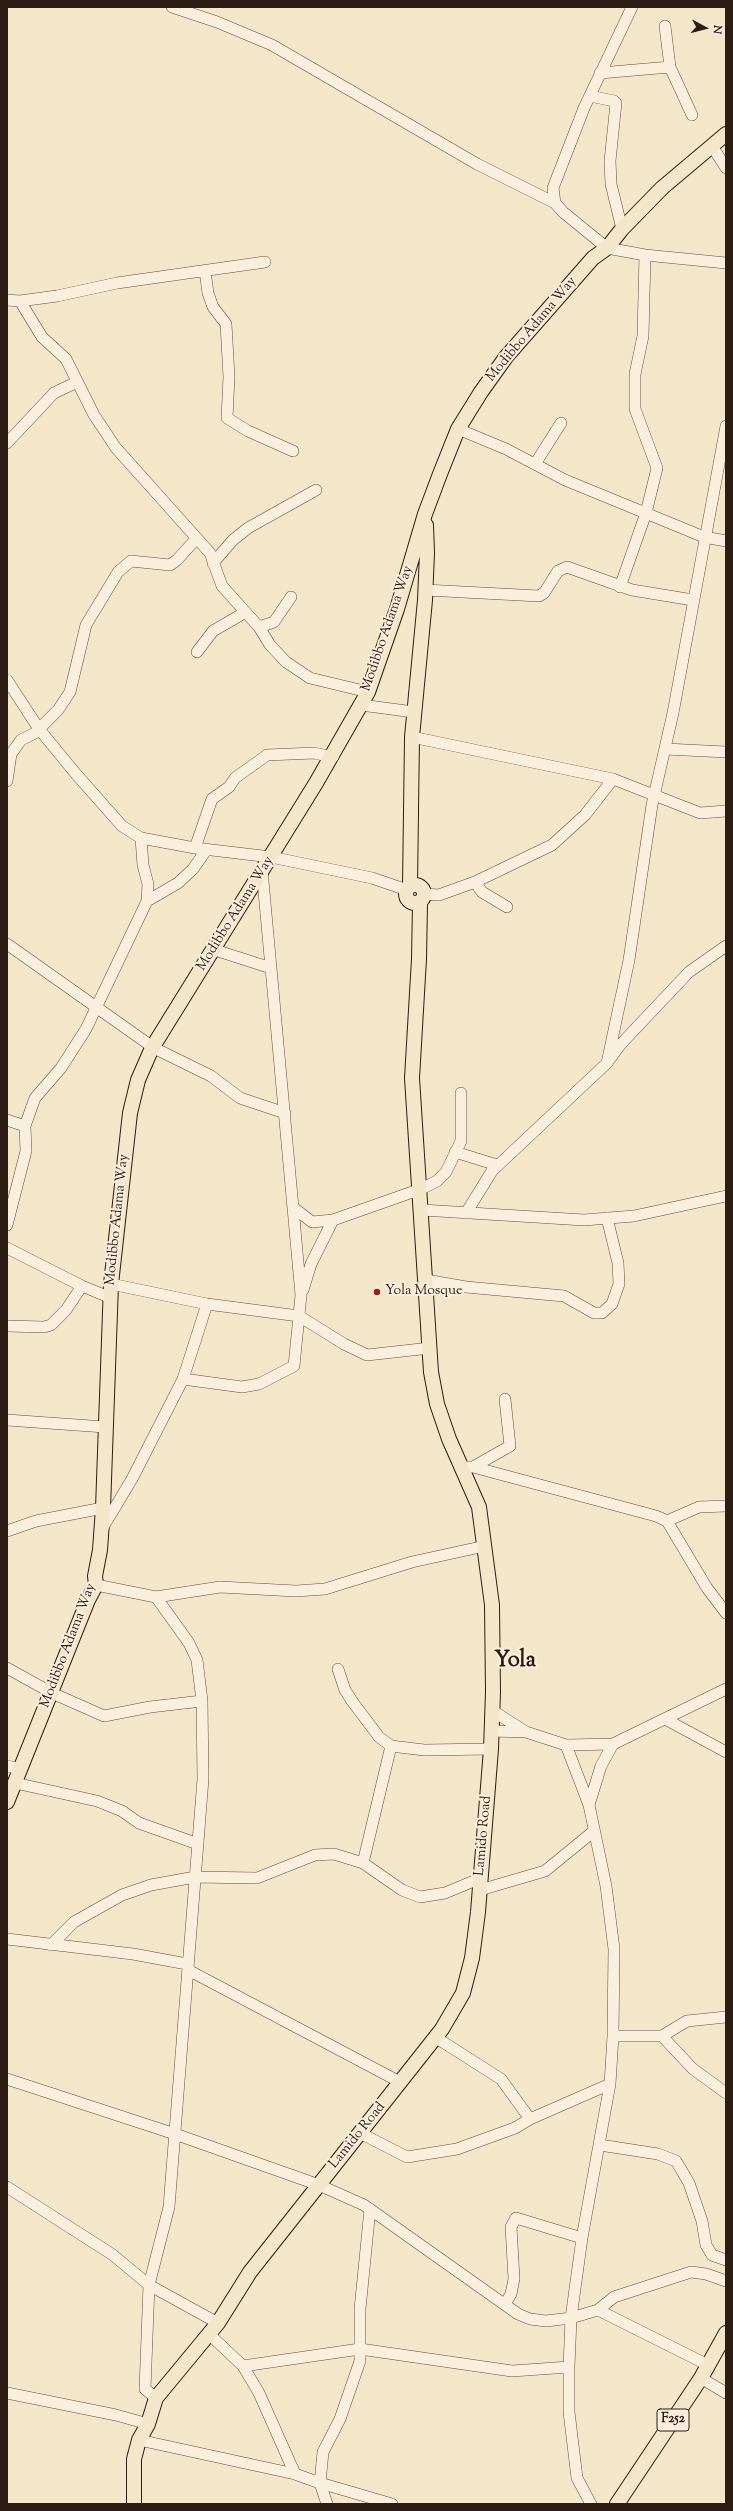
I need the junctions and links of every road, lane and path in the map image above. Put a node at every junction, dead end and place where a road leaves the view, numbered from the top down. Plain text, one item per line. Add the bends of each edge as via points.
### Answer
1 (172, 7) edge
2 (632, 7) edge
3 (665, 26) dead end
4 (670, 67) junction
5 (600, 73) junction
6 (590, 96) junction
7 (692, 115) dead end
8 (726, 134) edge
9 (712, 146) junction
10 (726, 168) edge
11 (555, 202) junction
12 (622, 229) junction
13 (607, 248) junction
14 (645, 255) junction
15 (265, 262) dead end
16 (726, 263) edge
17 (205, 271) junction
18 (7, 300) edge
19 (20, 300) junction
20 (77, 382) junction
21 (561, 423) dead end
22 (726, 426) edge
23 (458, 429) junction
24 (7, 443) edge
25 (724, 447) edge
26 (293, 451) dead end
27 (535, 464) junction
28 (316, 490) dead end
29 (646, 513) junction
30 (425, 514) junction
31 (704, 537) junction
32 (196, 539) junction
33 (726, 541) edge
34 (213, 563) junction
35 (620, 587) junction
36 (425, 590) junction
37 (291, 597) dead end
38 (693, 600) junction
39 (244, 613) junction
40 (259, 627) junction
41 (197, 652) dead end
42 (7, 680) edge
43 (368, 692) junction
44 (361, 705) junction
45 (414, 712) junction
46 (39, 729) junction
47 (412, 737) junction
48 (665, 749) junction
49 (726, 752) edge
50 (333, 757) junction
51 (613, 780) junction
52 (7, 781) edge
53 (655, 794) junction
54 (726, 811) edge
55 (141, 838) junction
56 (201, 849) junction
57 (271, 858) junction
58 (262, 870) junction
59 (475, 882) junction
60 (415, 894) junction
61 (147, 902) junction
62 (508, 906) dead end
63 (7, 944) edge
64 (726, 946) edge
65 (214, 950) junction
66 (271, 968) junction
67 (97, 1006) junction
68 (154, 1048) junction
69 (607, 1063) junction
70 (461, 1093) dead end
71 (284, 1113) junction
72 (7, 1120) edge
73 (25, 1126) junction
74 (455, 1152) junction
75 (497, 1165) junction
76 (421, 1189) junction
77 (726, 1196) edge
78 (294, 1208) junction
79 (422, 1210) junction
80 (466, 1212) junction
81 (607, 1218) junction
82 (332, 1220) junction
83 (7, 1225) edge
84 (8, 1252) edge
85 (426, 1280) junction
86 (82, 1286) junction
87 (111, 1291) junction
88 (301, 1295) junction
89 (207, 1304) junction
90 (299, 1316) junction
91 (7, 1326) edge
92 (430, 1348) junction
93 (182, 1379) junction
94 (505, 1399) dead end
95 (7, 1420) edge
96 (105, 1427) junction
97 (467, 1467) junction
98 (726, 1506) edge
99 (102, 1508) junction
100 (667, 1522) junction
101 (7, 1531) edge
102 (101, 1531) junction
103 (485, 1546) junction
104 (96, 1585) junction
105 (156, 1597) junction
106 (726, 1614) edge
107 (7, 1668) edge
108 (338, 1669) dead end
109 (726, 1690) edge
110 (52, 1693) junction
111 (202, 1701) junction
112 (493, 1711) junction
113 (665, 1719) junction
114 (491, 1731) junction
115 (526, 1732) junction
116 (613, 1744) junction
117 (390, 1746) junction
118 (566, 1746) junction
119 (491, 1749) junction
120 (726, 1752) edge
121 (14, 1767) edge
122 (15, 1783) junction
123 (7, 1802) edge
124 (589, 1805) junction
125 (594, 1831) junction
126 (198, 1844) junction
127 (363, 1863) junction
128 (195, 1877) junction
129 (480, 1884) junction
130 (7, 1939) edge
131 (51, 1945) junction
132 (187, 1964) junction
133 (726, 2017) edge
134 (613, 2036) junction
135 (662, 2036) junction
136 (435, 2037) junction
137 (7, 2079) edge
138 (400, 2082) junction
139 (610, 2084) junction
140 (726, 2093) edge
141 (530, 2119) junction
142 (360, 2133) junction
143 (175, 2134) junction
144 (600, 2145) junction
145 (319, 2185) junction
146 (7, 2187) edge
147 (370, 2209) junction
148 (582, 2238) junction
149 (726, 2260) edge
150 (726, 2281) edge
151 (149, 2285) junction
152 (505, 2304) junction
153 (598, 2310) junction
154 (571, 2318) junction
155 (218, 2323) junction
156 (726, 2333) edge
157 (209, 2334) junction
158 (360, 2349) junction
159 (708, 2365) junction
160 (243, 2366) junction
161 (569, 2367) junction
162 (701, 2378) junction
163 (7, 2393) edge
164 (726, 2393) edge
165 (156, 2398) junction
166 (148, 2424) junction
167 (139, 2440) junction
168 (295, 2474) junction
169 (320, 2483) junction
170 (134, 2504) edge
171 (327, 2504) edge
172 (392, 2504) edge
173 (591, 2504) edge
174 (617, 2504) edge

1 - 11 street via 272,45 477,164
2 - 5 street
3 - 4 street
4 - 5 street
4 - 7 street
5 - 6 street
6 - 11 street via 553,188
6 - 12 street via 616,103 610,161 611,184
8 - 9 main road, Modibbo Adama Way
9 - 10 street
9 - 12 main road, Modibbo Adama Way via 662,188
11 - 13 street via 563,212
12 - 13 main road, Modibbo Adama Way
13 - 14 street
13 - 23 main road, Modibbo Adama Way via 593,258 506,357 480,392
14 - 16 street
14 - 29 street via 642,336 635,374 635,409 657,468
15 - 17 street
17 - 19 street
17 - 26 street via 213,307 226,324 229,377 227,418 248,431
18 - 19 street
19 - 20 street via 42,337 66,359
20 - 24 street via 54,393
20 - 32 street via 94,415 116,448 139,471
21 - 27 street
22 - 25 street
23 - 27 street
23 - 30 main road, Modibbo Adama Way
25 - 31 street
27 - 29 street via 565,480
28 - 34 street via 248,528 233,540
29 - 31 street
29 - 35 street
30 - 36 main road
30 - 43 main road, Modibbo Adama Way via 398,610
31 - 33 street
31 - 38 street
32 - 34 street via 210,553
32 - 46 street via 170,564 131,561 118,572 86,625 70,692 58,710
34 - 39 street via 222,586
35 - 36 street via 567,567 558,571 544,593 539,596
35 - 38 street
36 - 45 main road
37 - 40 street via 274,622
38 - 48 street
39 - 40 street
39 - 41 street via 213,630
40 - 43 street via 286,662 310,678
42 - 46 street
43 - 44 main road, Modibbo Adama Way
44 - 45 street
44 - 50 main road, Modibbo Adama Way
45 - 47 main road
46 - 52 street via 21,740 11,754
46 - 55 street via 106,809 122,826
47 - 51 street
47 - 60 main road via 411,855
48 - 49 street
48 - 53 street
50 - 56 street via 314,752 267,755 235,778 229,787 212,799
50 - 57 main road, Modibbo Adama Way
51 - 53 street
51 - 59 street via 585,816 552,845
53 - 54 street via 700,813
53 - 69 street via 629,960
55 - 56 street
55 - 61 street via 143,865 148,884
56 - 57 street
56 - 61 street via 193,869 178,883
57 - 58 main road, Modibbo Adama Way
57 - 60 street via 372,878
58 - 65 main road, Modibbo Adama Way
58 - 66 street
59 - 60 street via 439,895
59 - 62 street via 482,892
60 - 76 main road, Lamido Road via 419,926 412,1078
61 - 67 street
63 - 67 street
64 - 69 street via 690,972 620,1045
65 - 66 street
65 - 68 main road, Modibbo Adama Way
66 - 71 street
67 - 68 street
67 - 73 street via 75,1048 35,1098
68 - 71 street via 210,1076 240,1098
68 - 87 main road, Modibbo Adama Way via 138,1080 130,1113
69 - 75 street
70 - 74 street via 463,1126 461,1141
71 - 78 street
72 - 73 street
73 - 83 street via 26,1151
74 - 75 street
74 - 76 street via 446,1172 437,1181
75 - 80 street
76 - 79 main road, Lamido Road
76 - 82 street
77 - 81 street via 634,1216
78 - 82 street via 312,1222
78 - 88 street
79 - 80 street
79 - 85 main road, Lamido Road
80 - 81 street via 584,1220
81 - 85 street via 618,1263 620,1284 612,1304 602,1313 594,1313 564,1296 466,1287
82 - 88 street via 311,1264
84 - 86 street
85 - 92 main road, Lamido Road
86 - 87 street
86 - 91 street via 66,1310 51,1324 44,1327
87 - 89 street
87 - 96 main road, Modibbo Adama Way
88 - 90 street
89 - 90 street
89 - 93 street
90 - 92 street via 367,1355
90 - 93 street via 294,1366 285,1373 259,1384 242,1387
92 - 97 main road, Lamido Road via 437,1404
93 - 102 street via 132,1479
94 - 97 street via 510,1446
95 - 96 street
96 - 99 main road, Modibbo Adama Way
97 - 100 street via 656,1516
97 - 103 main road, Lamido Road via 479,1507
98 - 100 street via 699,1507
99 - 101 street via 36,1521
99 - 102 main road, Modibbo Adama Way
100 - 106 street
102 - 104 main road, Modibbo Adama Way
103 - 105 street via 412,1562 325,1589 296,1591 220,1587
103 - 112 main road, Lamido Road via 492,1605
104 - 105 street
104 - 110 main road, Modibbo Adama Way
105 - 111 street via 189,1643 196,1660
107 - 110 street
108 - 117 street via 344,1690 352,1702 379,1738
109 - 113 street
110 - 111 street via 104,1716
110 - 121 main road, Modibbo Adama Way
111 - 126 street via 203,1779
112 - 114 main road, Lamido Road
112 - 115 street
113 - 116 street
113 - 120 street
114 - 115 street
114 - 119 main road, Lamido Road
115 - 118 street
116 - 118 street
116 - 124 street via 601,1766
117 - 119 street via 424,1750
117 - 127 street
118 - 124 street
119 - 129 main road, Lamido Road
121 - 122 main road, Modibbo Adama Way
122 - 123 main road, Modibbo Adama Way
122 - 126 street via 97,1801 139,1823
124 - 125 street
125 - 129 street via 545,1871
125 - 134 street via 606,1886 614,1949
126 - 128 street
127 - 128 street via 334,1854 315,1855 257,1878
127 - 129 street via 402,1890 420,1897
128 - 131 street via 151,1885 122,1895 74,1922
128 - 132 street
129 - 136 main road, Lamido Road via 472,1958 463,1993 454,2012
130 - 131 street
131 - 132 street via 133,1954
132 - 138 street via 190,1971
132 - 143 street
133 - 135 street via 687,2021
134 - 135 street
134 - 139 street
135 - 140 street via 693,2069
136 - 138 main road, Lamido Road
136 - 141 street via 501,2079
137 - 143 street
138 - 142 main road, Lamido Road
139 - 141 street
139 - 144 street
141 - 142 street via 515,2128 457,2149 407,2157
142 - 145 main road, Lamido Road
143 - 145 street
143 - 151 street via 169,2207
144 - 148 street
144 - 149 street via 658,2154 676,2161 689,2183 702,2221 706,2245 712,2255
145 - 147 street
145 - 155 main road, Lamido Road via 250,2272
146 - 151 street via 113,2255
147 - 152 street
147 - 158 street via 360,2309
148 - 152 street via 516,2218 511,2227 514,2279 511,2294
148 - 154 street
150 - 153 street via 691,2272 614,2297
151 - 155 street
151 - 165 street via 145,2389
152 - 154 street via 530,2319 546,2321
153 - 154 street
153 - 159 street
154 - 161 street
155 - 157 main road, Lamido Road
156 - 159 main road, F252
157 - 160 street
157 - 165 main road, Lamido Road
158 - 160 street
158 - 161 street via 512,2371
158 - 169 street via 360,2361 340,2419 323,2452
159 - 162 main road, F252
160 - 168 street via 259,2393
161 - 173 street via 569,2412 577,2478
162 - 164 street
162 - 174 main road, F252
163 - 166 street
165 - 166 main road, Lamido Road
166 - 167 main road, Lamido Road
167 - 168 street
167 - 170 main road, Lamido Road via 134,2459
168 - 169 street
169 - 171 street
169 - 172 street

